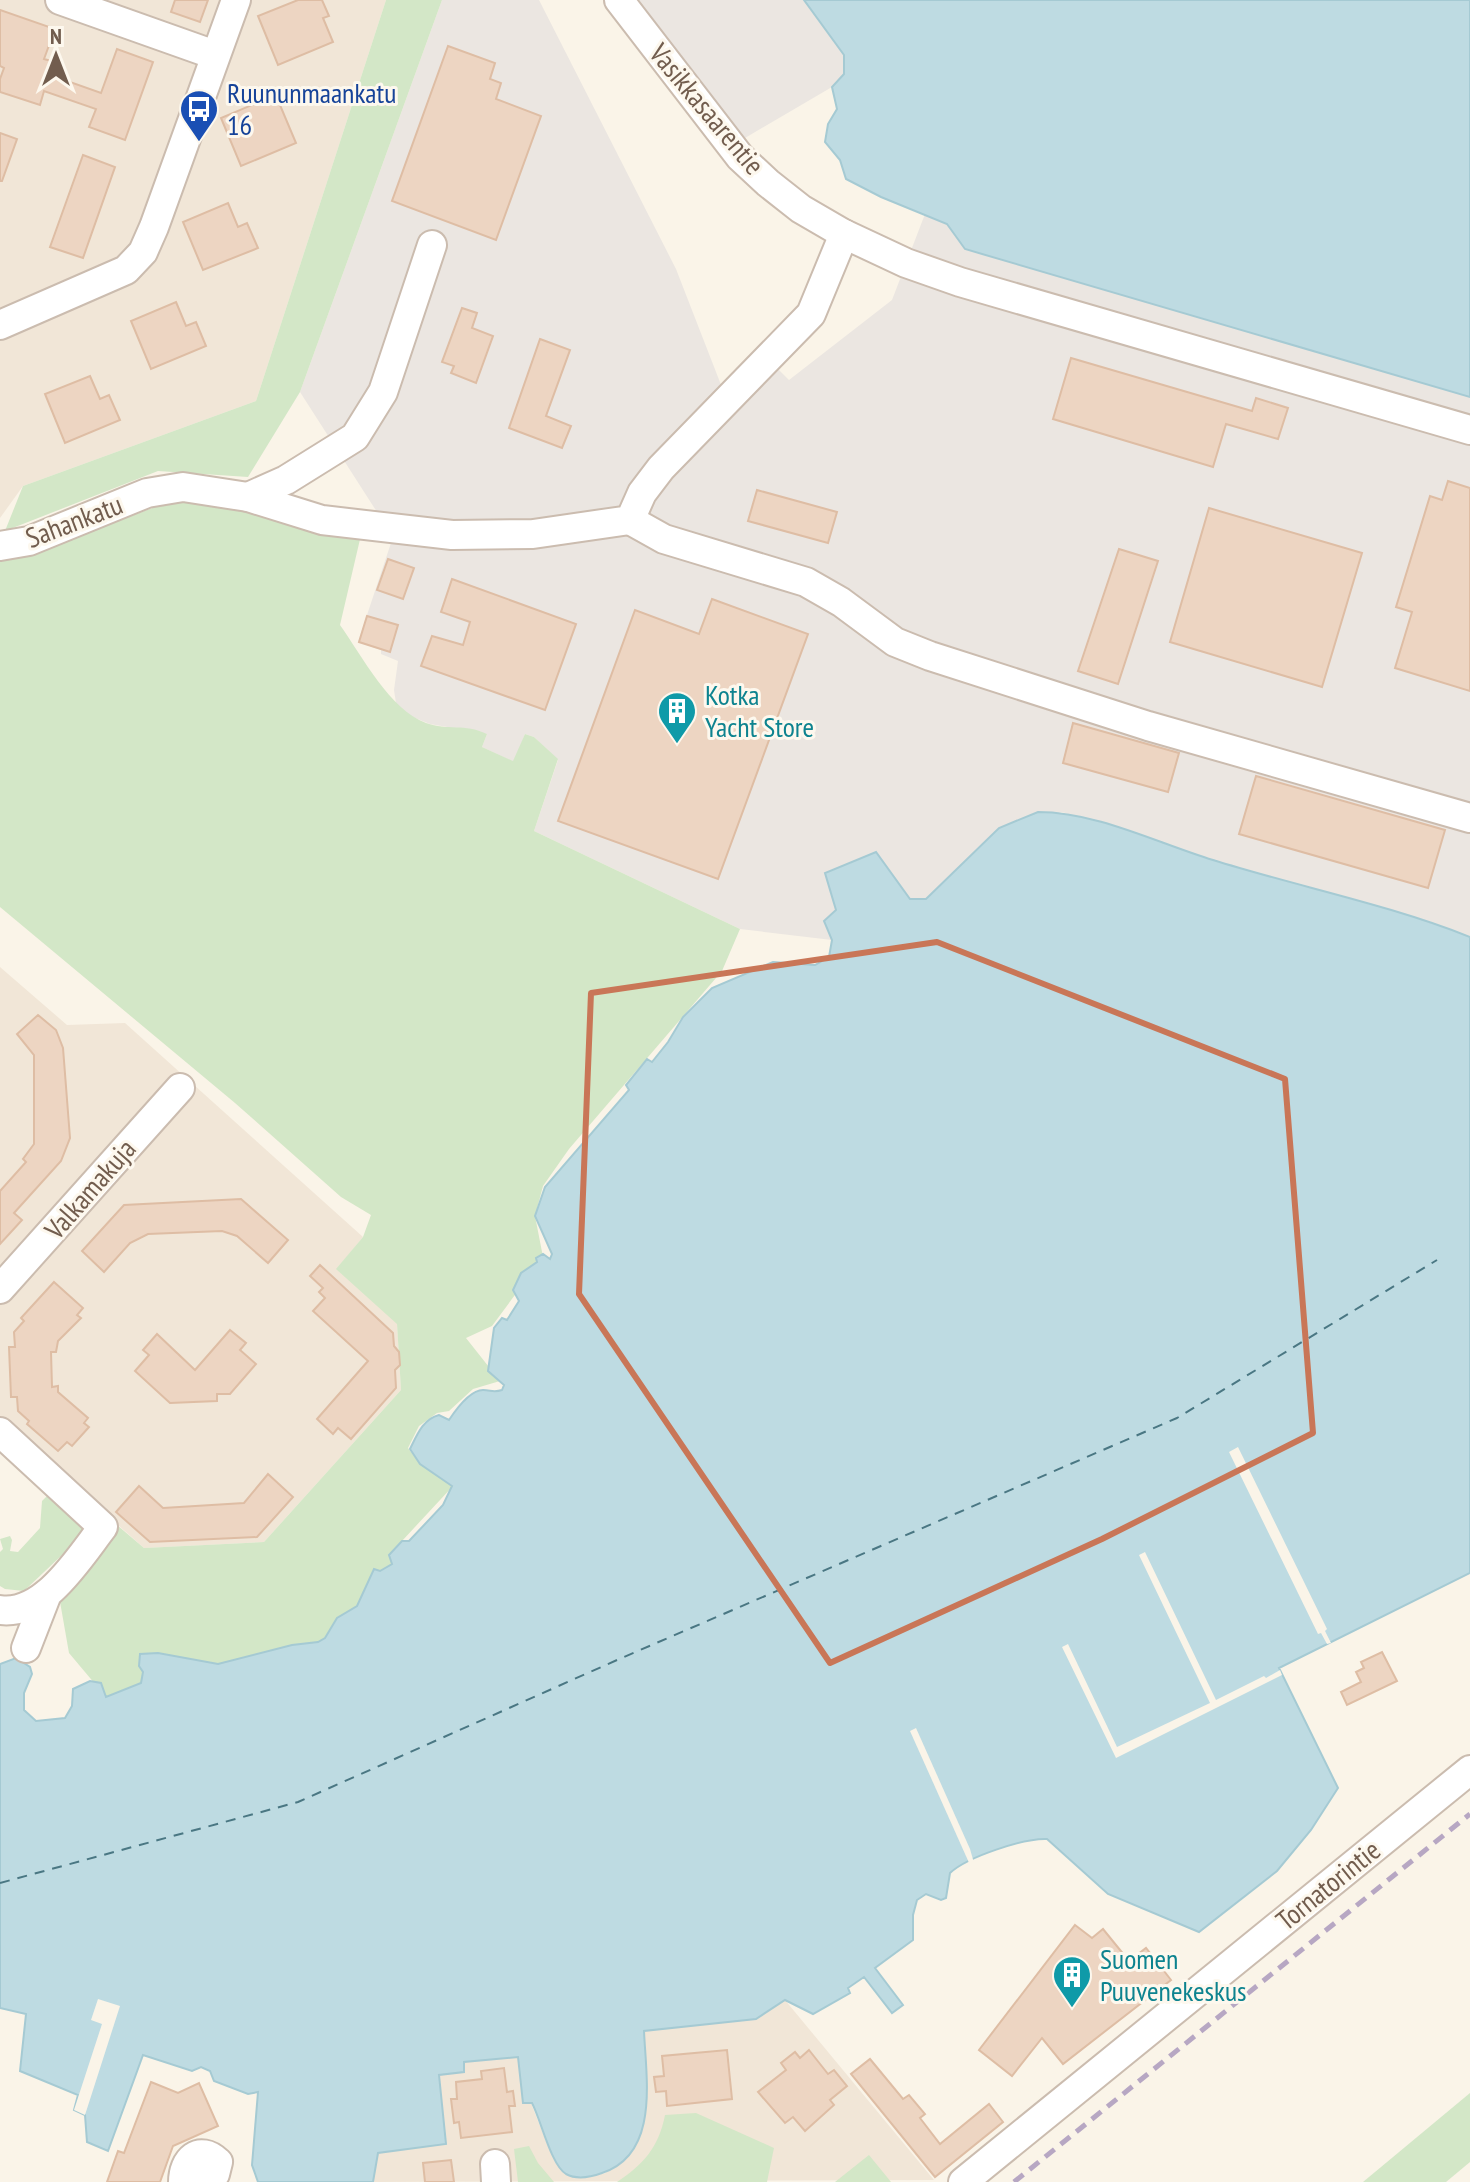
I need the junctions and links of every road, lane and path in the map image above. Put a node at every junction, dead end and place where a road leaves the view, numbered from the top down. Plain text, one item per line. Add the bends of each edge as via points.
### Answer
1 (60, 0) edge
2 (236, 0) edge
3 (619, 0) edge
4 (215, 55) junction
5 (844, 234) junction
6 (432, 245) dead end
7 (0, 325) edge
8 (1470, 430) edge
9 (248, 497) junction
10 (630, 520) junction
11 (0, 546) edge
12 (1470, 818) edge
13 (180, 1088) dead end
14 (0, 1289) edge
15 (0, 1432) edge
16 (47, 1594) junction
17 (0, 1610) edge
18 (26, 1648) dead end
19 (1470, 1770) edge
20 (183, 2182) edge
21 (206, 2182) edge
22 (963, 2182) edge

1 - 4 street
2 - 4 street
3 - 5 street, Vasikkasaarentie via 740,157 801,209
4 - 7 street via 154,227 136,262
5 - 8 street, Vasikkasaarentie via 960,282
5 - 10 street via 811,314 661,468
6 - 9 street via 383,392 355,437
9 - 10 street, Sahankatu via 322,520 452,535 533,534
9 - 11 street, Sahankatu via 171,488 29,541
10 - 12 street via 664,539 806,582 895,642 930,656 1148,726
13 - 14 street, Valkamakuja
15 - 16 street via 103,1527
16 - 17 street via 32,1605
16 - 18 street
19 - 22 street, Tornatorintie
20 - 21 street via 185,2166 200,2153 218,2162

